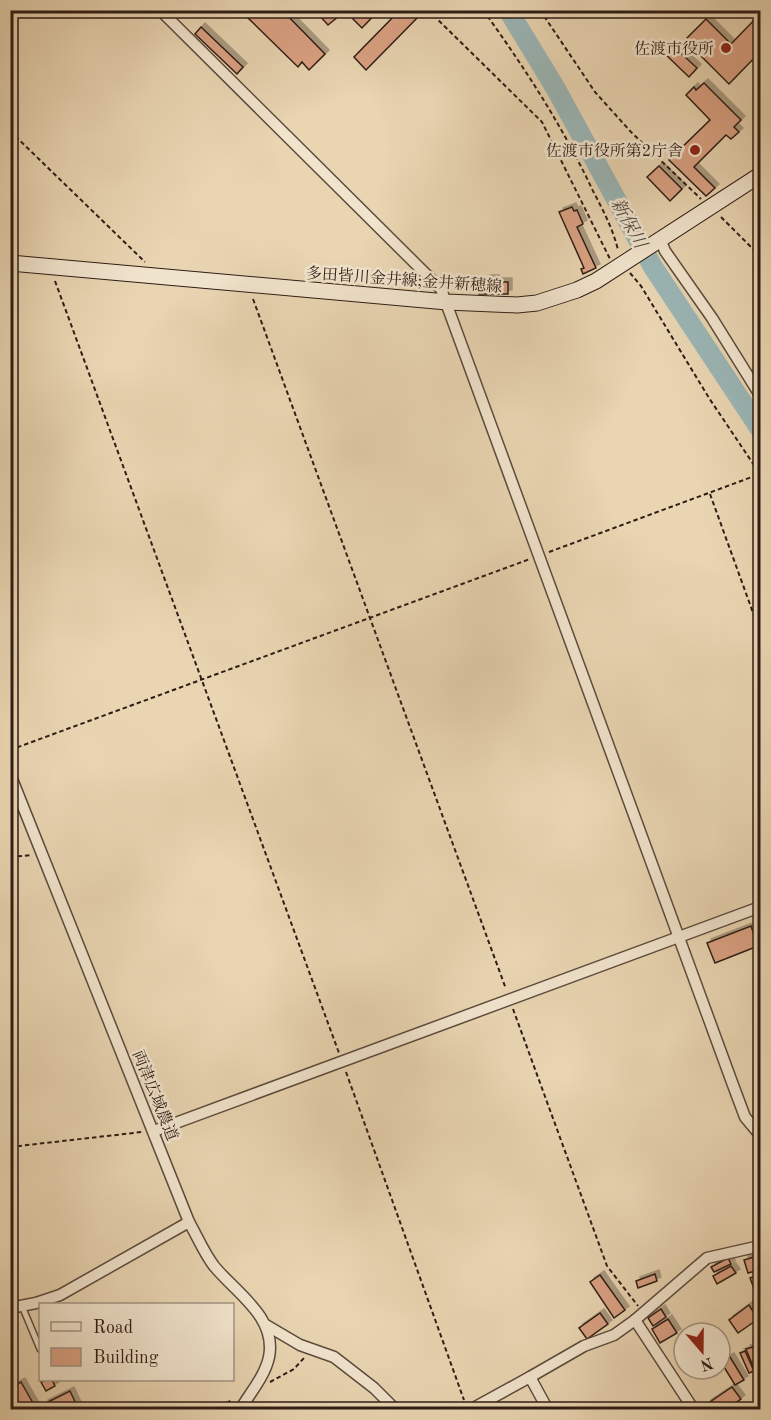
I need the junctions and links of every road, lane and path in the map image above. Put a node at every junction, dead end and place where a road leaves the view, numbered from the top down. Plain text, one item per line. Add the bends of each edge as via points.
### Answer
1 (160, 10) edge
2 (428, 10) edge
3 (483, 10) edge
4 (540, 10) edge
5 (10, 131) edge
6 (760, 175) edge
7 (711, 207) junction
8 (660, 239) junction
9 (760, 256) edge
10 (10, 263) edge
11 (618, 266) junction
12 (50, 267) junction
13 (152, 276) junction
14 (248, 285) junction
15 (447, 303) junction
16 (760, 395) edge
17 (760, 474) edge
18 (709, 493) junction
19 (540, 555) junction
20 (370, 619) junction
21 (760, 632) edge
22 (202, 680) junction
23 (10, 750) edge
24 (10, 774) edge
25 (42, 854) junction
26 (10, 857) edge
27 (760, 907) edge
28 (679, 937) junction
29 (510, 999) junction
30 (342, 1061) junction
31 (154, 1131) junction
32 (760, 1135) edge
33 (10, 1147) edge
34 (189, 1222) junction
35 (758, 1246) edge
36 (760, 1258) edge
37 (22, 1306) junction
38 (10, 1308) edge
39 (639, 1316) junction
40 (266, 1325) junction
41 (39, 1347) edge
42 (309, 1348) junction
43 (530, 1377) junction
44 (251, 1392) junction
45 (240, 1410) edge
46 (396, 1410) edge
47 (469, 1410) edge
48 (548, 1410) edge
49 (694, 1410) edge

1 - 15 street via 441,289
2 - 11 path via 542,122
3 - 11 path via 549,106 571,147 615,236
4 - 7 path via 595,92 631,132
5 - 13 path via 147,265
6 - 7 main road, 多田皆川金井線;金井新穂線
7 - 8 main road, 多田皆川金井線;金井新穂線
7 - 9 path
8 - 11 main road, 多田皆川金井線;金井新穂線
8 - 16 street
10 - 12 main road, 多田皆川金井線;金井新穂線
11 - 15 main road, 多田皆川金井線;金井新穂線 via 577,290 537,303
11 - 17 path via 641,285
12 - 13 main road, 多田皆川金井線;金井新穂線
12 - 22 path
13 - 14 main road, 多田皆川金井線;金井新穂線
14 - 15 main road, 多田皆川金井線;金井新穂線
14 - 20 path
15 - 19 street
17 - 18 path
18 - 19 path
18 - 21 path
19 - 20 path
19 - 28 street
20 - 22 path
20 - 29 path
22 - 23 path
22 - 30 path
24 - 25 street, 両津広域農道
25 - 26 path
25 - 31 street, 両津広域農道
27 - 28 street
28 - 29 street
28 - 32 street via 745,1117
29 - 30 street
29 - 39 path via 607,1266
30 - 31 street
30 - 47 path
31 - 33 path
31 - 34 street, 両津広域農道
34 - 37 street via 60,1295
34 - 40 street, 両津広域農道 via 212,1264
35 - 36 street
35 - 39 street via 707,1258
37 - 38 street
37 - 41 lane
39 - 43 street via 614,1335 584,1346
39 - 49 street
40 - 42 street
40 - 44 street via 269,1359
42 - 44 path via 294,1369
42 - 46 street via 334,1358
43 - 47 street
43 - 48 street
44 - 45 street

